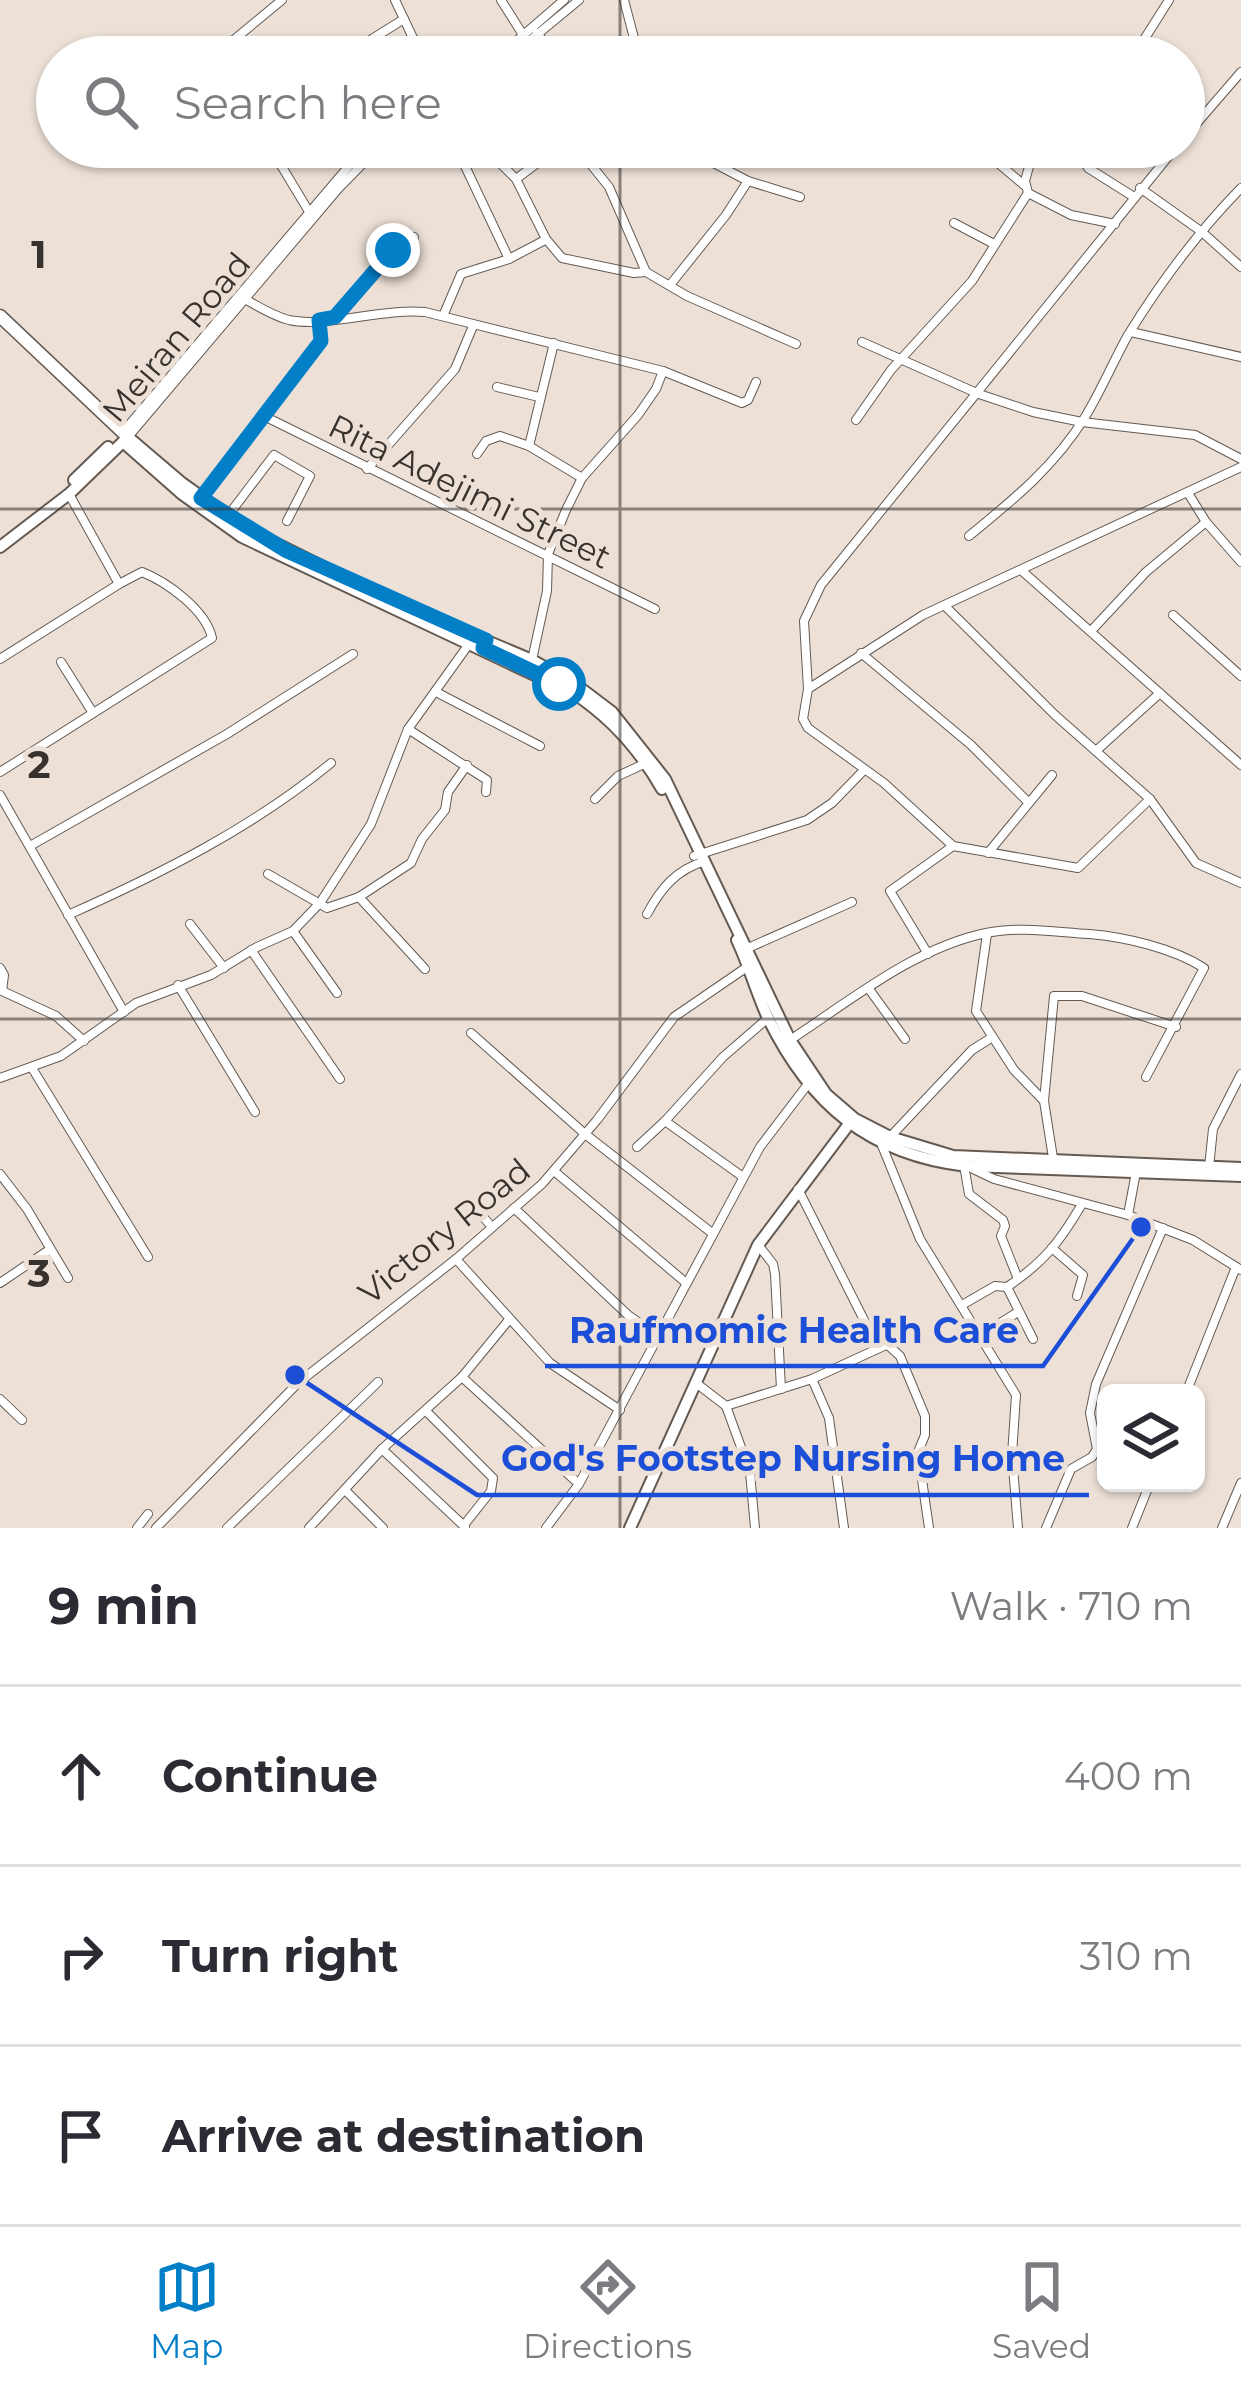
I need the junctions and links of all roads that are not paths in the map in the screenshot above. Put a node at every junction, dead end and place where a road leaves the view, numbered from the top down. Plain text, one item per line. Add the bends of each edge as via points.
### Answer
1 (282, 0) edge
2 (395, 0) edge
3 (501, 0) edge
4 (564, 0) edge
5 (579, 0) edge
6 (624, 0) edge
7 (1169, 0) edge
8 (404, 19) junction
9 (537, 33) junction
10 (523, 35) joint
11 (238, 36) edge
12 (377, 36) edge
13 (412, 36) edge
14 (534, 36) edge
15 (539, 36) edge
16 (633, 36) edge
17 (1146, 36) edge
18 (1241, 72) edge
19 (1205, 114) edge
20 (283, 168) edge
21 (346, 168) edge
22 (358, 168) edge
23 (465, 168) edge
24 (505, 168) edge
25 (531, 168) edge
26 (594, 168) edge
27 (723, 168) edge
28 (1003, 168) edge
29 (1030, 168) edge
30 (1088, 168) edge
31 (1158, 168) edge
32 (516, 179) junction
33 (748, 181) junction
34 (1241, 188) edge
35 (1027, 189) junction
36 (1137, 193) junction
37 (800, 196) dead end
38 (308, 210) junction
39 (954, 223) dead end
40 (1115, 224) junction
41 (1202, 232) junction
42 (414, 237) dead end
43 (546, 239) junction
44 (994, 244) junction
45 (509, 259) junction
46 (1241, 267) edge
47 (646, 272) junction
48 (670, 285) junction
49 (245, 299) junction
50 (442, 316) junction
51 (335, 317) junction
52 (0, 320) edge
53 (319, 320) junction
54 (472, 326) junction
55 (1130, 332) junction
56 (862, 342) dead end
57 (554, 343) junction
58 (796, 344) dead end
59 (1241, 357) edge
60 (900, 360) junction
61 (663, 371) junction
62 (756, 382) dead end
63 (497, 387) dead end
64 (979, 394) junction
65 (539, 397) junction
66 (157, 398) junction
67 (264, 416) junction
68 (856, 420) dead end
69 (1082, 422) junction
70 (123, 437) junction
71 (529, 446) junction
72 (477, 454) dead end
73 (1241, 463) edge
74 (91, 469) junction
75 (367, 470) junction
76 (582, 478) junction
77 (69, 494) junction
78 (1188, 494) junction
79 (201, 498) junction
80 (227, 517) junction
81 (286, 521) dead end
82 (1206, 522) junction
83 (969, 536) dead end
84 (0, 544) edge
85 (548, 554) junction
86 (1241, 562) edge
87 (1021, 570) junction
88 (119, 584) junction
89 (946, 607) junction
90 (655, 609) dead end
91 (1173, 615) dead end
92 (1091, 632) junction
93 (470, 643) junction
94 (484, 644) junction
95 (861, 653) junction
96 (353, 654) dead end
97 (0, 659) edge
98 (532, 660) junction
99 (62, 662) dead end
100 (1241, 676) edge
101 (808, 689) junction
102 (436, 692) junction
103 (1160, 693) junction
104 (93, 713) junction
105 (409, 730) junction
106 (541, 746) dead end
107 (1097, 750) junction
108 (331, 763) dead end
109 (1241, 764) edge
110 (650, 765) junction
111 (467, 766) junction
112 (864, 770) junction
113 (0, 772) edge
114 (1052, 775) dead end
115 (486, 792) dead end
116 (0, 795) edge
117 (595, 799) dead end
118 (1150, 800) junction
119 (1028, 802) junction
120 (30, 846) junction
121 (953, 846) junction
122 (988, 853) junction
123 (699, 858) junction
124 (268, 874) dead end
125 (1241, 883) edge
126 (359, 897) junction
127 (852, 902) dead end
128 (320, 903) junction
129 (68, 914) junction
130 (647, 914) dead end
131 (190, 924) dead end
132 (293, 931) junction
133 (988, 933) junction
134 (748, 948) junction
135 (251, 950) junction
136 (928, 954) junction
137 (746, 967) junction
138 (0, 968) edge
139 (224, 968) junction
140 (425, 969) dead end
141 (178, 985) junction
142 (869, 989) junction
143 (1, 991) edge
144 (338, 993) dead end
145 (124, 1012) junction
146 (768, 1018) junction
147 (1176, 1027) junction
148 (471, 1033) dead end
149 (991, 1038) junction
150 (905, 1039) dead end
151 (790, 1040) junction
152 (84, 1042) junction
153 (32, 1068) junction
154 (1241, 1074) edge
155 (1146, 1077) dead end
156 (0, 1078) edge
157 (340, 1079) dead end
158 (808, 1084) junction
159 (1044, 1101) junction
160 (256, 1112) dead end
161 (665, 1121) junction
162 (849, 1124) junction
163 (585, 1134) junction
164 (886, 1140) junction
165 (637, 1147) dead end
166 (1053, 1158) junction
167 (991, 1162) junction
168 (966, 1165) junction
169 (1209, 1167) junction
170 (1137, 1170) junction
171 (554, 1171) junction
172 (1241, 1172) edge
173 (0, 1176) edge
174 (742, 1177) junction
175 (1017, 1185) junction
176 (797, 1188) junction
177 (469, 1202) dead end
178 (1082, 1204) junction
179 (514, 1208) junction
180 (1128, 1215) junction
181 (492, 1227) junction
182 (1163, 1228) junction
183 (712, 1232) junction
184 (758, 1245) junction
185 (1052, 1247) junction
186 (49, 1250) junction
187 (148, 1257) dead end
188 (456, 1259) junction
189 (1239, 1268) edge
190 (68, 1278) dead end
191 (1018, 1279) junction
192 (685, 1282) junction
193 (0, 1283) edge
194 (1007, 1286) junction
195 (1077, 1296) dead end
196 (962, 1305) junction
197 (1018, 1312) junction
198 (508, 1321) junction
199 (980, 1335) junction
200 (660, 1337) junction
201 (1033, 1339) dead end
202 (886, 1345) junction
203 (462, 1377) junction
204 (812, 1379) junction
205 (378, 1382) dead end
206 (695, 1382) junction
207 (1190, 1384) edge
208 (781, 1389) junction
209 (0, 1399) edge
210 (726, 1406) junction
211 (620, 1410) junction
212 (426, 1412) junction
213 (22, 1420) dead end
214 (382, 1450) junction
215 (1241, 1483) edge
216 (578, 1484) junction
217 (344, 1490) junction
218 (1146, 1492) edge
219 (148, 1514) dead end
220 (158, 1526) edge
221 (465, 1527) edge
222 (633, 1527) edge
223 (137, 1528) edge
224 (226, 1528) edge
225 (309, 1528) edge
226 (383, 1528) edge
227 (546, 1528) edge
228 (755, 1528) edge
229 (844, 1528) edge
230 (928, 1528) edge
231 (1018, 1528) edge
232 (1046, 1528) edge
233 (1132, 1528) edge
234 (1222, 1528) edge

1 - 11 street
2 - 8 street
3 - 10 street
4 - 10 street
5 - 9 street
6 - 16 street
7 - 17 street
8 - 12 street
8 - 13 street
9 - 14 street
9 - 15 street
18 - 19 street
20 - 38 street
21 - 38 street, Meiran Road
22 - 49 street, Meiran Road
23 - 45 street
24 - 32 street
25 - 32 street
26 - 47 street
27 - 33 street
28 - 35 street
29 - 35 street
30 - 36 street
31 - 36 street
32 - 43 street
33 - 37 street
33 - 48 street
34 - 41 street
35 - 40 street via 1071,215
35 - 44 street
36 - 40 street
36 - 41 street
38 - 66 street, Meiran Road
39 - 44 street
40 - 64 street
41 - 46 street
41 - 55 street
42 - 51 street via 379,263
43 - 45 street
43 - 47 street via 567,261
44 - 60 street
45 - 50 street via 461,274
47 - 48 street
48 - 58 street
49 - 53 street via 285,319
49 - 66 street, Meiran Road
50 - 51 street via 408,310
50 - 54 street
51 - 53 street
52 - 70 main road
53 - 67 street via 321,341
54 - 57 street
54 - 75 street via 455,369
55 - 59 street
55 - 69 street
56 - 60 street
57 - 61 street
57 - 65 street
60 - 64 street
60 - 68 street
61 - 62 street via 742,404
61 - 76 street via 638,415
63 - 65 street
64 - 69 street
64 - 101 street via 821,585 804,621
65 - 71 street
66 - 70 street, Meiran Road
67 - 75 street, Rita Adejimi Street
67 - 79 street
69 - 73 street via 1196,435
69 - 83 street via 1030,486
70 - 74 main road, Meiran Road
70 - 79 main road
70 - 93 main road via 242,537
71 - 72 street via 492,437
71 - 76 street
73 - 78 street
74 - 77 main road, Meiran Road
74 - 84 main road, Meiran Road
75 - 85 street, Rita Adejimi Street
76 - 85 street
77 - 84 main road, Meiran Road
77 - 88 street
78 - 82 street
78 - 87 street
79 - 80 main road
80 - 81 street via 274,455 310,476
80 - 94 main road
82 - 86 street
82 - 92 street
85 - 90 street, Rita Adejimi Street
85 - 98 street
87 - 89 street
87 - 92 street
88 - 97 street
88 - 104 street via 145,572 190,605 212,638
89 - 95 street
89 - 107 street
91 - 100 street
92 - 103 street
93 - 94 main road
93 - 102 street
94 - 98 main road
94 - 110 main road via 594,707
95 - 101 street
95 - 119 street
96 - 120 street
98 - 110 main road via 597,699
99 - 104 street
101 - 112 street via 805,724
102 - 105 street
102 - 106 street
103 - 107 street
103 - 109 street
104 - 113 street
105 - 111 street
105 - 128 street via 370,824
107 - 118 street
108 - 129 street via 214,841
110 - 117 street via 618,776
110 - 123 main road
111 - 115 street via 487,780
111 - 126 street via 411,863
112 - 121 street
112 - 123 street via 807,820
114 - 119 street
116 - 120 street
118 - 122 street via 1078,868
118 - 125 street via 1196,863
119 - 122 street
120 - 129 street
121 - 122 street
121 - 136 street via 890,891
123 - 130 street via 658,892
123 - 134 main road
123 - 137 main road
124 - 128 street
126 - 128 street via 332,908
126 - 140 street
127 - 134 street
128 - 132 street
129 - 145 street
131 - 139 street
132 - 135 street
132 - 144 street
133 - 136 street
133 - 147 street via 1112,936 1200,964 1204,973
133 - 149 street via 975,1003
134 - 151 main road
135 - 139 street
135 - 157 street
136 - 142 street
137 - 146 main road
137 - 163 street, Victory Road via 674,1017
138 - 143 street
139 - 141 street
141 - 145 street
141 - 160 street
142 - 150 street
142 - 151 street
143 - 152 street via 56,1016
145 - 152 street
146 - 158 main road
146 - 161 street
147 - 155 street
147 - 159 street via 1082,996 1054,996
148 - 163 street
149 - 159 street
149 - 164 street
151 - 164 main road via 839,1106
152 - 153 street
153 - 156 street
153 - 187 street
154 - 169 street via 1213,1130
158 - 162 main road
158 - 174 street
159 - 166 street
161 - 165 street
161 - 174 street
162 - 164 main road
162 - 176 main road
163 - 171 street, Victory Road
163 - 183 street
164 - 167 main road
164 - 168 main road via 933,1161
164 - 196 street via 909,1217
166 - 167 main road
166 - 169 main road
167 - 168 main road
167 - 170 main road
167 - 175 street
168 - 175 street
168 - 191 street via 969,1194 1003,1220 1000,1236
169 - 172 main road
170 - 172 main road
170 - 180 street
171 - 179 street, Victory Road
171 - 192 street
173 - 186 street
174 - 183 street
175 - 178 street
176 - 184 main road
176 - 202 street via 867,1326
177 - 181 street
178 - 180 street
178 - 185 street
179 - 181 street, Victory Road
179 - 200 street
180 - 182 street
181 - 188 street, Victory Road
182 - 189 street
182 - 232 street via 1096,1384 1090,1412 1097,1449 1071,1469
183 - 192 street
184 - 206 main road
184 - 208 street via 775,1274
185 - 191 street
185 - 195 street via 1083,1275
186 - 190 street
186 - 193 street
188 - 198 street
188 - 220 street, Victory Road via 298,1382
189 - 207 street
191 - 194 street
192 - 200 street
194 - 196 street
194 - 197 street
196 - 199 street
197 - 199 street
197 - 201 street
198 - 203 street
198 - 211 street via 550,1364
199 - 231 street via 1016,1395
200 - 211 street
202 - 204 street
202 - 230 street via 900,1357 926,1416 918,1451
203 - 212 street
203 - 216 street
204 - 208 street
204 - 229 street via 830,1418
205 - 224 street
206 - 210 street
206 - 222 main road
208 - 210 street
209 - 213 street
210 - 228 street via 750,1472
211 - 216 street
212 - 214 street
212 - 221 street via 493,1478
214 - 217 street
214 - 221 street
215 - 234 street
216 - 227 street
217 - 225 street
217 - 226 street
218 - 233 street
219 - 223 street

